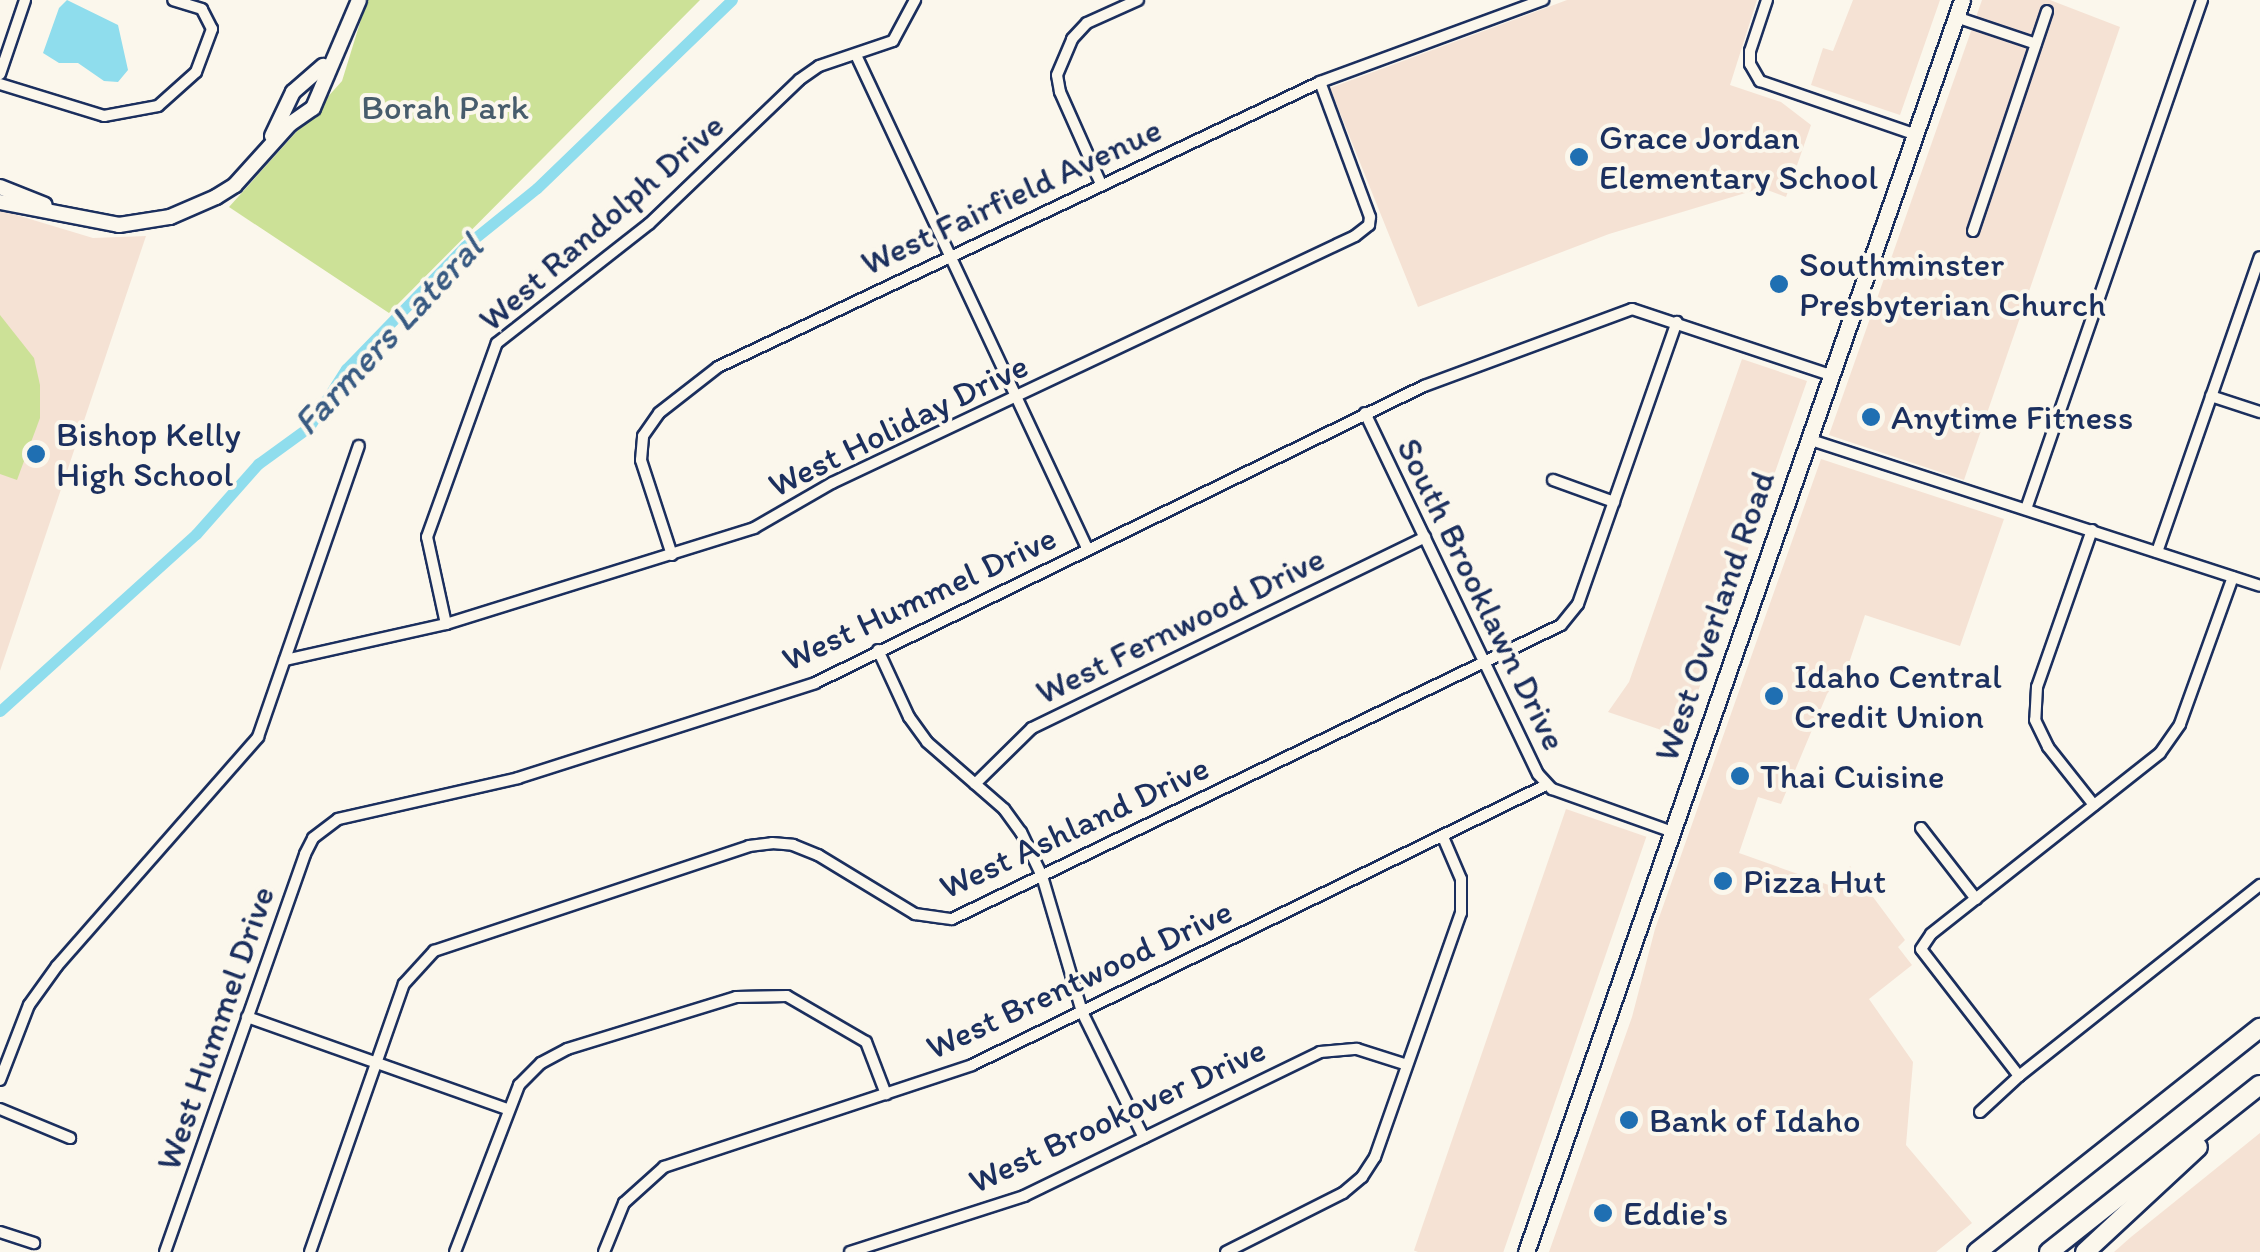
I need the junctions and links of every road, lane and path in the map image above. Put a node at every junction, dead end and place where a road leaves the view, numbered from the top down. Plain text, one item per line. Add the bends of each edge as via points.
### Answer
1 (26, 0) edge
2 (173, 0) edge
3 (359, 0) edge
4 (915, 0) edge
5 (1138, 0) edge
6 (1543, 0) edge
7 (1766, 0) edge
8 (1962, 0) edge
9 (2202, 0) edge
10 (2047, 11) dead end
11 (1956, 17) junction
12 (2036, 44) junction
13 (336, 53) junction
14 (856, 56) junction
15 (0, 74) edge
16 (1320, 82) junction
17 (0, 84) edge
18 (1914, 134) junction
19 (259, 158) junction
20 (1100, 184) junction
21 (0, 187) edge
22 (0, 202) edge
23 (63, 215) junction
24 (1973, 231) dead end
25 (950, 256) junction
26 (2260, 257) edge
27 (1677, 322) junction
28 (1830, 375) junction
29 (1016, 396) junction
30 (2212, 396) junction
31 (2260, 412) edge
32 (1364, 413) junction
33 (1808, 439) junction
34 (360, 446) dead end
35 (1553, 480) dead end
36 (1614, 502) junction
37 (2026, 509) junction
38 (2092, 530) junction
39 (1425, 536) junction
40 (1087, 548) junction
41 (2157, 552) junction
42 (672, 555) junction
43 (2232, 577) junction
44 (2260, 586) edge
45 (446, 624) junction
46 (878, 650) junction
47 (285, 660) junction
48 (1482, 662) junction
49 (976, 784) junction
50 (1546, 786) junction
51 (2094, 805) junction
52 (1920, 828) dead end
53 (1670, 831) junction
54 (1443, 837) junction
55 (1042, 876) junction
56 (2260, 884) edge
57 (1976, 898) junction
58 (1082, 1012) junction
59 (248, 1017) junction
60 (2260, 1028) edge
61 (377, 1062) junction
62 (1407, 1066) junction
63 (2019, 1076) junction
64 (0, 1080) edge
65 (2260, 1086) edge
66 (886, 1094) junction
67 (0, 1109) edge
68 (507, 1110) junction
69 (1980, 1112) dead end
70 (70, 1138) dead end
71 (1144, 1138) junction
72 (0, 1232) edge
73 (34, 1243) dead end
74 (165, 1252) edge
75 (310, 1252) edge
76 (456, 1252) edge
77 (604, 1252) edge
78 (850, 1252) edge
79 (1226, 1252) edge
80 (1526, 1252) edge
81 (1977, 1252) edge
82 (2049, 1252) edge
83 (2085, 1252) edge

1 - 15 street
2 - 17 street via 202,9 212,29 196,72 158,106 104,116
3 - 13 street
4 - 14 street, West Randolph Drive via 894,41
5 - 20 street via 1088,24 1072,39 1058,75
6 - 16 street, West Fairfield Avenue
7 - 18 street via 1750,51 1754,74 1769,85
8 - 11 main road, West Overland Road
9 - 37 street
10 - 12 street
11 - 12 street
11 - 18 main road, West Overland Road
12 - 24 street
13 - 19 street via 293,92
13 - 19 street via 313,108
14 - 25 street
14 - 45 street, West Randolph Drive via 800,80 649,224 497,343 428,537
16 - 20 street, West Fairfield Avenue
16 - 29 street, West Holiday Drive via 1367,207 1365,230
18 - 28 main road, West Overland Road
19 - 23 street via 226,191 170,217 120,225
20 - 25 street, West Fairfield Avenue
21 - 23 street
22 - 23 street
25 - 29 street
25 - 42 street, West Fairfield Avenue via 732,358 659,413 643,436 641,460
26 - 30 street
27 - 28 street, West Hummel Drive
27 - 32 street, West Hummel Drive via 1632,309
27 - 36 street, West Ashland Drive
28 - 33 main road, West Overland Road
29 - 40 street
29 - 42 street, West Holiday Drive via 832,482 754,528
30 - 31 street
30 - 41 street
32 - 39 street, South Brooklawn Drive
32 - 40 street, West Hummel Drive
33 - 37 street
33 - 53 main road, West Overland Road
34 - 47 street
35 - 36 street
36 - 48 street, West Ashland Drive via 1571,616
37 - 38 street
38 - 41 street
38 - 51 street via 2037,687 2034,720
39 - 48 street, South Brooklawn Drive
39 - 49 street, West Fernwood Drive via 1032,728
40 - 46 street, West Hummel Drive
41 - 43 street
42 - 45 street, West Holiday Drive
43 - 44 street
43 - 51 street via 2180,724 2160,753
45 - 47 street, West Holiday Drive
46 - 49 street via 909,717
46 - 59 street, West Hummel Drive via 815,683 555,766 325,826 305,854
47 - 64 street via 258,737 58,966 29,1005
48 - 50 street, South Brooklawn Drive
48 - 55 street, West Ashland Drive
49 - 55 street via 1014,820
50 - 53 street, South Brooklawn Drive
50 - 54 street, West Brentwood Drive
51 - 57 street
52 - 57 street
53 - 80 main road, West Overland Road
54 - 58 street, West Brentwood Drive
54 - 62 street via 1461,879 1461,913
55 - 58 street
55 - 61 street, West Ashland Drive via 939,920 915,914 793,845 749,846 434,951 404,984
56 - 63 street
57 - 63 street via 1921,948
58 - 66 street, West Brentwood Drive via 972,1065
58 - 71 street
59 - 61 street
59 - 74 street, West Hummel Drive
60 - 81 highway
61 - 68 street
61 - 75 street, West Ashland Drive
62 - 71 street, West Brookover Drive via 1357,1050 1320,1052
62 - 79 street via 1362,1178
63 - 69 street
65 - 82 highway
65 - 83 highway
66 - 68 street via 872,1052 856,1033 787,996 753,994 567,1049 519,1085
66 - 77 street, West Brentwood Drive via 664,1166 624,1203
67 - 70 street
68 - 76 street
71 - 78 street, West Brookover Drive via 1024,1196
72 - 73 street

